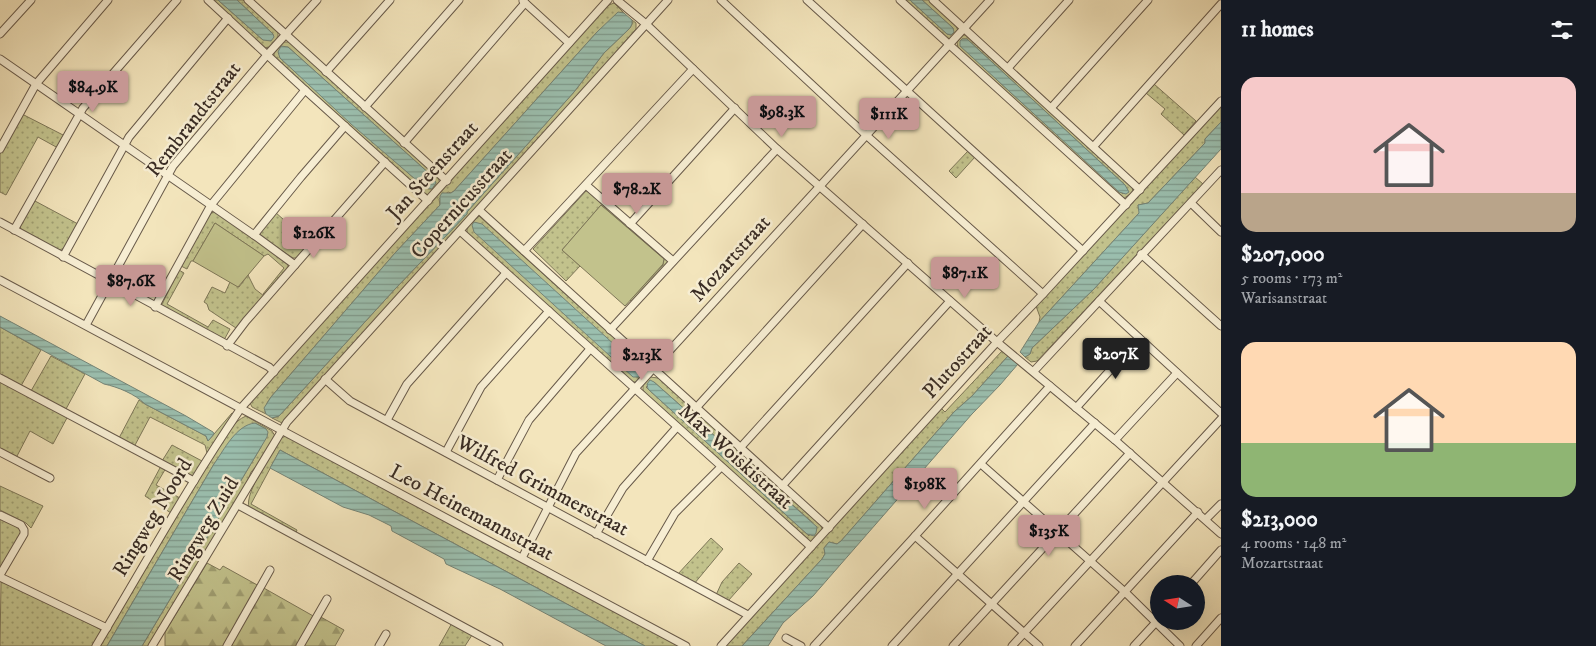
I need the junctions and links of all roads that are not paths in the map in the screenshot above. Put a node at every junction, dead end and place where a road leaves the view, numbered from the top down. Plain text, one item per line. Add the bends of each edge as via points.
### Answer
1 (31, 0) edge
2 (108, 0) edge
3 (177, 0) edge
4 (208, 0) edge
5 (248, 0) edge
6 (318, 0) edge
7 (390, 0) edge
8 (459, 0) edge
9 (608, 0) edge
10 (617, 0) edge
11 (668, 0) edge
12 (721, 0) edge
13 (807, 0) edge
14 (900, 0) edge
15 (933, 0) edge
16 (990, 0) edge
17 (1069, 0) edge
18 (1148, 0) edge
19 (523, 1) edge
20 (1221, 4) edge
21 (228, 18) junction
22 (646, 24) junction
23 (964, 29) junction
24 (0, 34) edge
25 (286, 35) junction
26 (569, 42) junction
27 (950, 45) junction
28 (267, 55) junction
29 (0, 59) edge
30 (1008, 68) junction
31 (693, 69) junction
32 (326, 72) junction
33 (36, 84) junction
34 (305, 90) junction
35 (906, 91) junction
36 (1221, 101) edge
37 (365, 108) junction
38 (735, 108) junction
39 (1051, 108) junction
40 (79, 114) junction
41 (345, 126) junction
42 (866, 135) junction
43 (404, 143) junction
44 (124, 145) junction
45 (1094, 146) junction
46 (0, 149) edge
47 (777, 149) junction
48 (385, 162) junction
49 (1221, 170) edge
50 (167, 175) junction
51 (446, 181) junction
52 (586, 185) junction
53 (820, 186) junction
54 (1140, 190) junction
55 (428, 201) junction
56 (1191, 203) junction
57 (211, 205) junction
58 (1126, 205) junction
59 (479, 210) junction
60 (0, 222) edge
61 (630, 224) junction
62 (863, 224) junction
63 (14, 230) junction
64 (460, 231) junction
65 (1221, 232) edge
66 (254, 235) junction
67 (524, 251) junction
68 (1083, 251) junction
69 (1142, 254) junction
70 (63, 256) junction
71 (673, 261) junction
72 (908, 263) junction
73 (295, 265) junction
74 (506, 273) junction
75 (0, 280) edge
76 (108, 282) junction
77 (1044, 294) junction
78 (950, 301) junction
79 (1099, 301) junction
80 (155, 307) junction
81 (548, 311) junction
82 (86, 325) junction
83 (1221, 326) edge
84 (610, 330) junction
85 (1139, 338) junction
86 (997, 342) junction
87 (227, 346) junction
88 (590, 349) junction
89 (652, 369) junction
90 (1034, 371) junction
91 (274, 372) junction
92 (1177, 373) junction
93 (0, 378) edge
94 (325, 379) junction
95 (1050, 386) junction
96 (635, 389) junction
97 (241, 408) junction
98 (696, 408) junction
99 (1076, 408) junction
100 (1221, 413) edge
101 (1221, 419) edge
102 (387, 420) junction
103 (1095, 423) junction
104 (677, 427) junction
105 (279, 428) junction
106 (1115, 440) junction
107 (740, 448) junction
108 (0, 452) edge
109 (446, 452) junction
110 (1130, 453) junction
111 (981, 464) junction
112 (721, 467) junction
113 (50, 478) dead end
114 (497, 480) junction
115 (194, 481) junction
116 (1163, 482) junction
117 (782, 486) junction
118 (1024, 502) junction
119 (1221, 504) edge
120 (238, 505) junction
121 (547, 508) junction
122 (1198, 512) junction
123 (0, 516) edge
124 (1206, 519) junction
125 (829, 528) junction
126 (1057, 532) junction
127 (596, 534) junction
128 (1221, 534) edge
129 (915, 536) junction
130 (811, 547) junction
131 (1221, 550) edge
132 (522, 558) junction
133 (647, 561) junction
134 (1090, 561) junction
135 (270, 570) dead end
136 (958, 574) junction
137 (1199, 575) edge
138 (0, 576) edge
139 (1125, 592) junction
140 (327, 599) dead end
141 (992, 604) junction
142 (748, 615) junction
143 (1150, 615) edge
144 (1221, 618) edge
145 (107, 628) junction
146 (1150, 629) edge
147 (1165, 630) edge
148 (1025, 632) junction
149 (386, 634) dead end
150 (786, 638) dead end
151 (96, 646) edge
152 (152, 646) edge
153 (227, 646) edge
154 (300, 646) edge
155 (379, 646) edge
156 (499, 646) edge
157 (686, 646) edge
158 (721, 646) edge
159 (801, 646) edge
160 (814, 646) edge
161 (892, 646) edge
162 (953, 646) edge
163 (1012, 646) edge
164 (1039, 646) edge
165 (1075, 646) edge
166 (1134, 646) edge
167 (1180, 646) edge
168 (1196, 646) edge

1 - 24 street
2 - 33 street
3 - 40 street
4 - 21 street
5 - 25 street
6 - 25 street, Rembrandtstraat
7 - 32 street
8 - 37 street
9 - 26 street, Jan Steenstraat
10 - 22 street
11 - 22 street, Copernicusstraat
12 - 42 street
13 - 35 street
14 - 27 street
15 - 23 street
16 - 23 street, Mozartstraat
17 - 30 street
18 - 39 street
19 - 26 street
19 - 43 street
20 - 45 street
21 - 28 street
21 - 44 street
22 - 31 street
22 - 59 street, Copernicusstraat
23 - 27 street, Mozartstraat
23 - 30 street
25 - 28 street, Rembrandtstraat
25 - 32 street
26 - 51 street, Jan Steenstraat
27 - 35 street, Mozartstraat
27 - 58 street
28 - 34 street
28 - 50 street, Rembrandtstraat
29 - 33 street
30 - 39 street
31 - 38 street
31 - 52 street
32 - 37 street
33 - 40 street
33 - 46 street
34 - 41 street
34 - 57 street
35 - 42 street, Mozartstraat
35 - 68 street
36 - 54 street, Plutostraat
37 - 43 street
38 - 47 street
38 - 61 street
39 - 45 street
40 - 44 street
40 - 63 street
41 - 48 street
41 - 66 street
42 - 53 street, Mozartstraat
42 - 77 street
43 - 51 street
44 - 50 street
44 - 70 street
45 - 54 street
47 - 53 street
47 - 71 street
48 - 55 street
48 - 73 street
49 - 56 street
50 - 57 street
50 - 76 street, Rembrandtstraat
51 - 55 street, Jan Steenstraat
52 - 61 street
52 - 67 street
53 - 62 street
53 - 89 street, Mozartstraat
54 - 58 street, Plutostraat
55 - 91 street, Jan Steenstraat
56 - 65 street
56 - 69 street
57 - 66 street
57 - 80 street
58 - 68 street, Plutostraat
59 - 64 street, Copernicusstraat
59 - 67 street
60 - 63 street
61 - 71 street
62 - 72 street
62 - 98 street
63 - 70 street
64 - 74 street, Max Woiskistraat
64 - 94 street, Copernicusstraat
66 - 73 street
67 - 84 street
68 - 77 street, Plutostraat
69 - 79 street
69 - 83 street
70 - 76 street
71 - 84 street
72 - 78 street
72 - 107 street
73 - 87 street
74 - 81 street, Max Woiskistraat
74 - 102 street via 407,384
75 - 82 street, Leo Heinemannstraat
76 - 80 street
76 - 82 street, Rembrandtstraat
77 - 86 street, Plutostraat
78 - 86 street
78 - 117 street
79 - 85 street
79 - 90 street
80 - 87 street
81 - 88 street, Max Woiskistraat
81 - 109 street via 481,387
82 - 97 street, Leo Heinemannstraat
84 - 89 street
85 - 92 street
85 - 99 street
86 - 90 street
86 - 125 street, Plutostraat
87 - 91 street
88 - 96 street, Max Woiskistraat
88 - 114 street via 529,420
89 - 96 street, Mozartstraat
89 - 98 street
90 - 95 street
91 - 97 street, Jan Steenstraat
92 - 100 street
92 - 106 street
93 - 115 street
94 - 102 street, Wilfred Grimmerstraat via 350,401
94 - 105 street, Copernicusstraat
95 - 99 street
95 - 111 street
96 - 104 street, Max Woiskistraat
96 - 121 street, Mozartstraat via 576,453
97 - 105 street, Leo Heinemannstraat
97 - 115 street, Ringweg Noord
98 - 107 street
99 - 103 street
101 - 116 street
102 - 109 street, Wilfred Grimmerstraat
103 - 106 street
103 - 118 street
104 - 112 street, Max Woiskistraat
104 - 127 street via 623,488
105 - 120 street, Ringweg Zuid
105 - 132 street, Leo Heinemannstraat
106 - 110 street
107 - 117 street
108 - 113 street
109 - 114 street, Wilfred Grimmerstraat
110 - 116 street
110 - 126 street
111 - 118 street
111 - 129 street
112 - 130 street, Max Woiskistraat
112 - 133 street via 675,512
114 - 121 street, Wilfred Grimmerstraat
115 - 145 street, Ringweg Noord
116 - 122 street
116 - 134 street
117 - 125 street
118 - 126 street
118 - 136 street
119 - 124 street
120 - 152 street, Ringweg Zuid
120 - 156 street
121 - 127 street, Wilfred Grimmerstraat
121 - 132 street, Mozartstraat
122 - 124 street
122 - 139 street
123 - 138 street via 21,526 24,534
124 - 128 street
125 - 130 street, Plutostraat
126 - 134 street
126 - 141 street
127 - 133 street, Wilfred Grimmerstraat
129 - 136 street
129 - 160 street
130 - 142 street, Plutostraat
131 - 137 street
132 - 157 street, Leo Heinemannstraat
133 - 142 street, Wilfred Grimmerstraat
134 - 139 street
134 - 148 street
135 - 153 street
136 - 141 street
136 - 161 street
138 - 145 street
139 - 143 street
139 - 165 street
140 - 154 street
141 - 148 street
141 - 162 street
142 - 158 street, Plutostraat
144 - 168 street
145 - 151 street, Ringweg Noord
146 - 166 street
147 - 167 street
148 - 163 street
148 - 164 street
149 - 155 street
150 - 159 street

